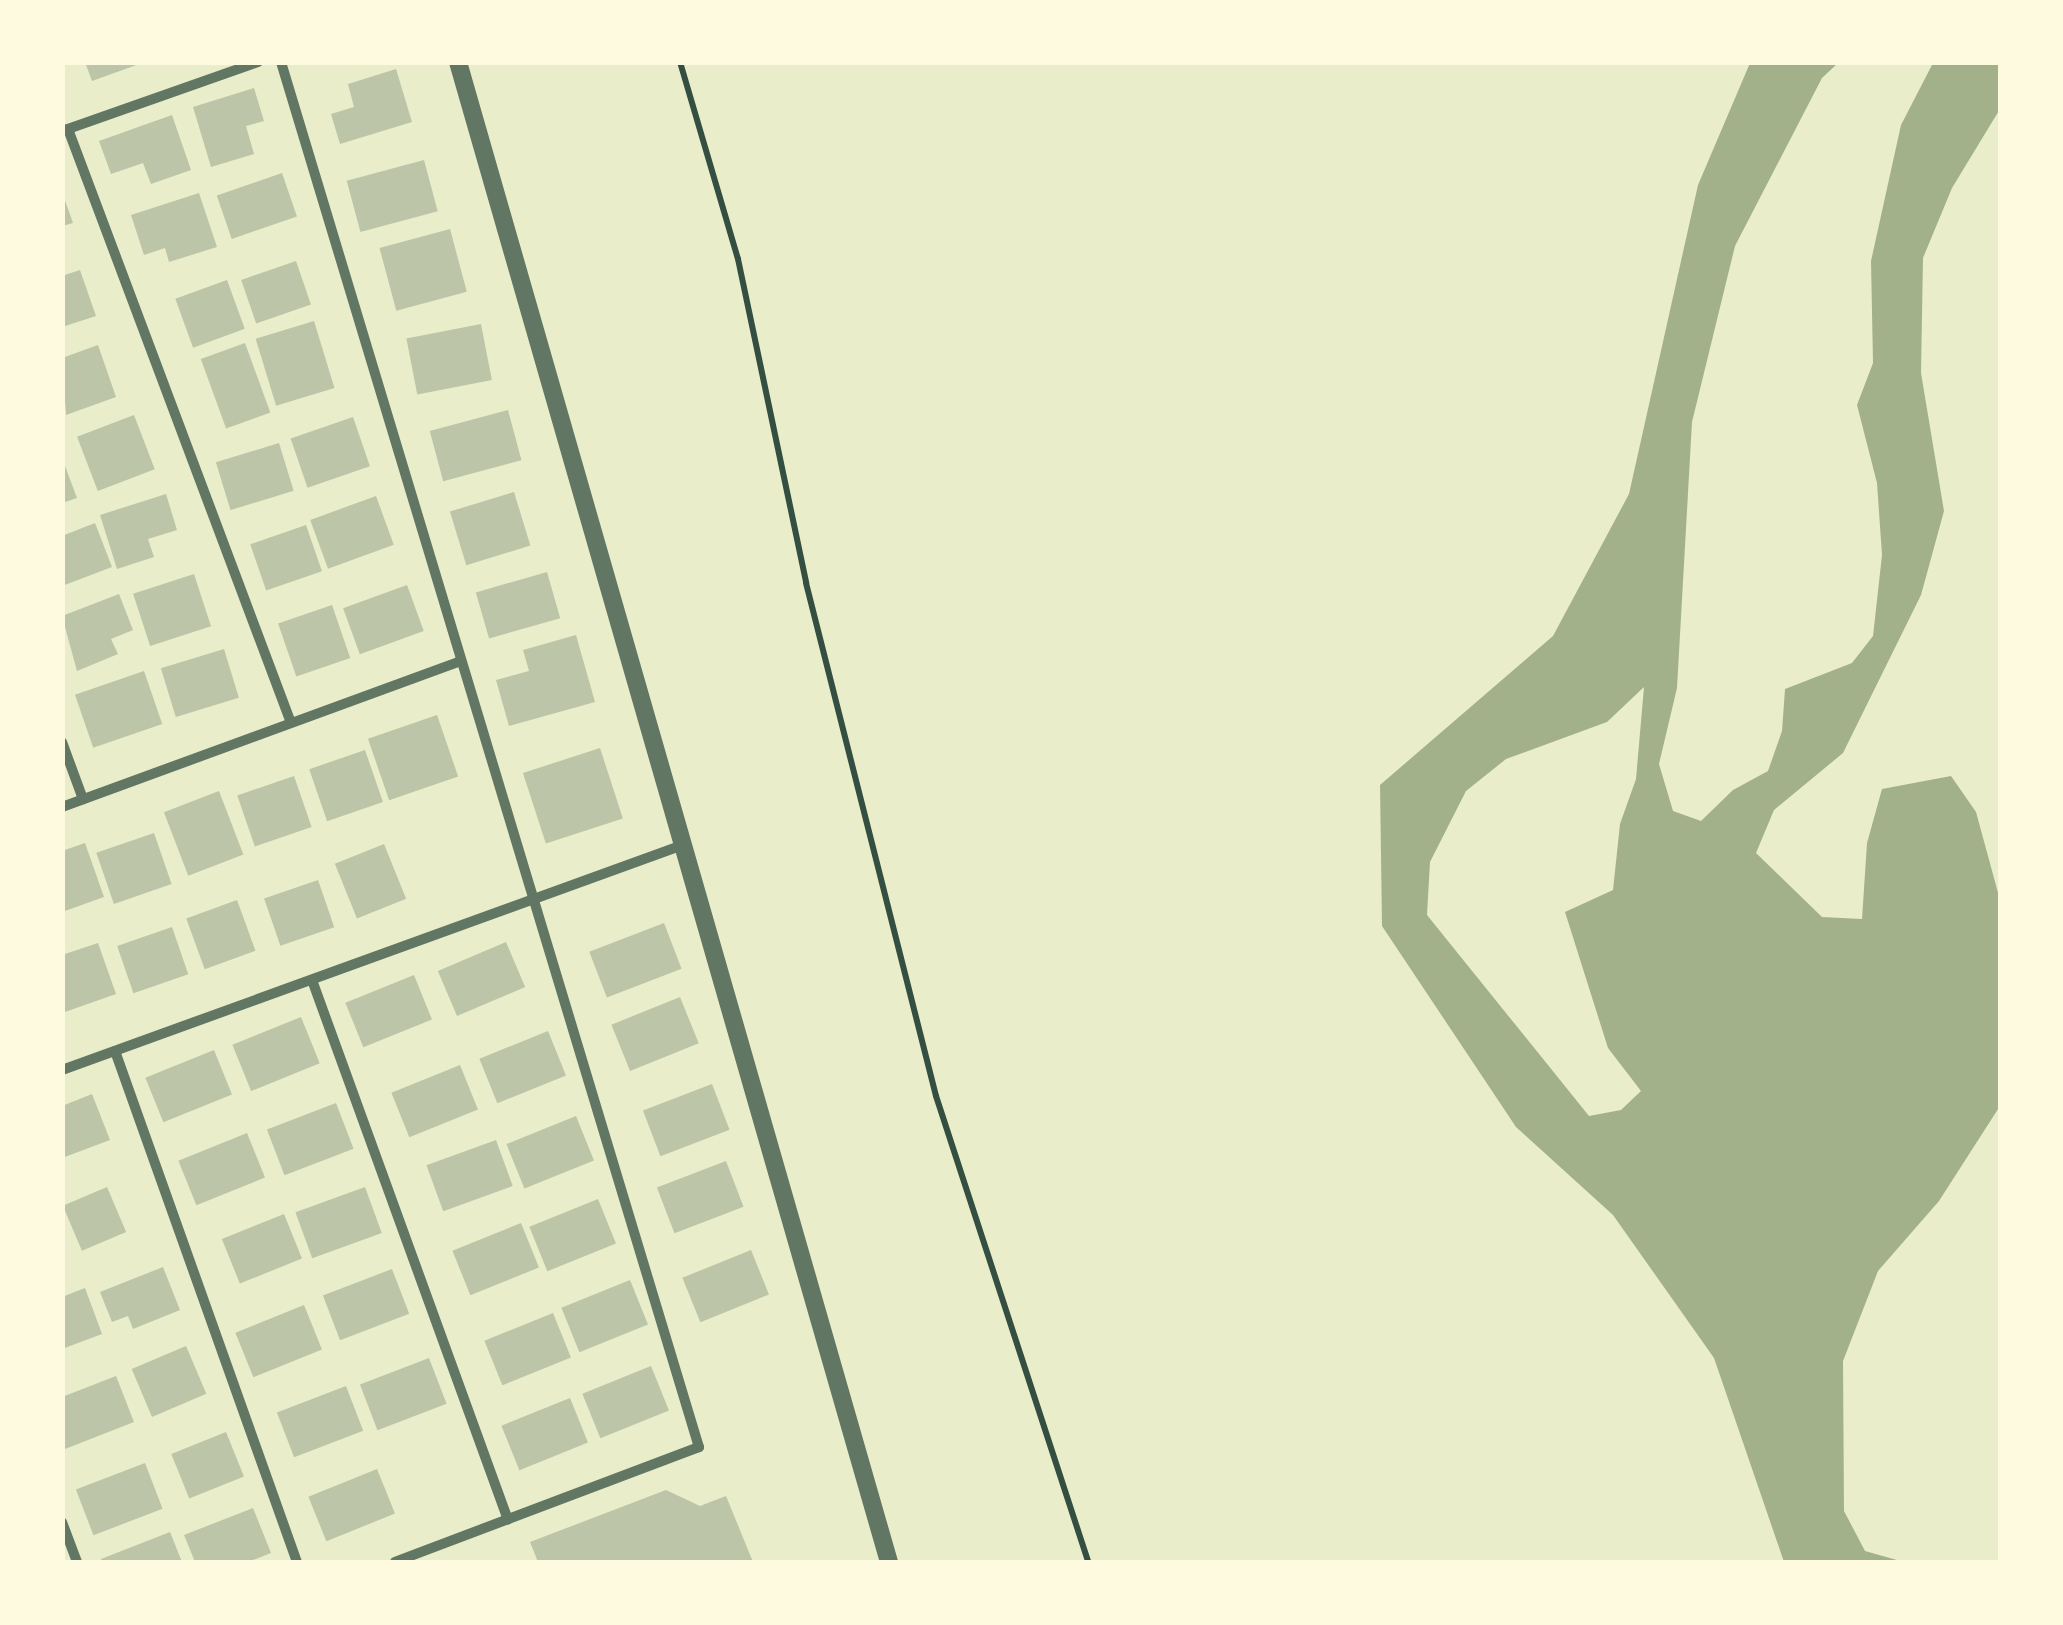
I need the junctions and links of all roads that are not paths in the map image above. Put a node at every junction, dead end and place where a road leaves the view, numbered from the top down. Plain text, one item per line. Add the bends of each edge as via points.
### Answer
1 (258, 62) edge
2 (281, 62) edge
3 (458, 62) edge
4 (65, 130) edge
5 (459, 662) junction
6 (291, 723) junction
7 (62, 742) edge
8 (83, 799) junction
9 (62, 807) edge
10 (684, 845) junction
11 (535, 899) junction
12 (312, 980) junction
13 (115, 1051) junction
14 (62, 1070) edge
15 (508, 1520) junction
16 (62, 1522) edge
17 (76, 1562) edge
18 (296, 1562) edge
19 (394, 1562) edge
20 (889, 1562) edge

1 - 4 street
2 - 5 street
3 - 10 street
4 - 6 street
5 - 6 street
5 - 11 street
6 - 8 street
7 - 8 street
8 - 9 street
10 - 11 street
10 - 20 street
11 - 12 street
11 - 15 street via 699,1447
12 - 13 street
12 - 15 street
13 - 14 street
13 - 18 street
15 - 19 street
16 - 17 street

